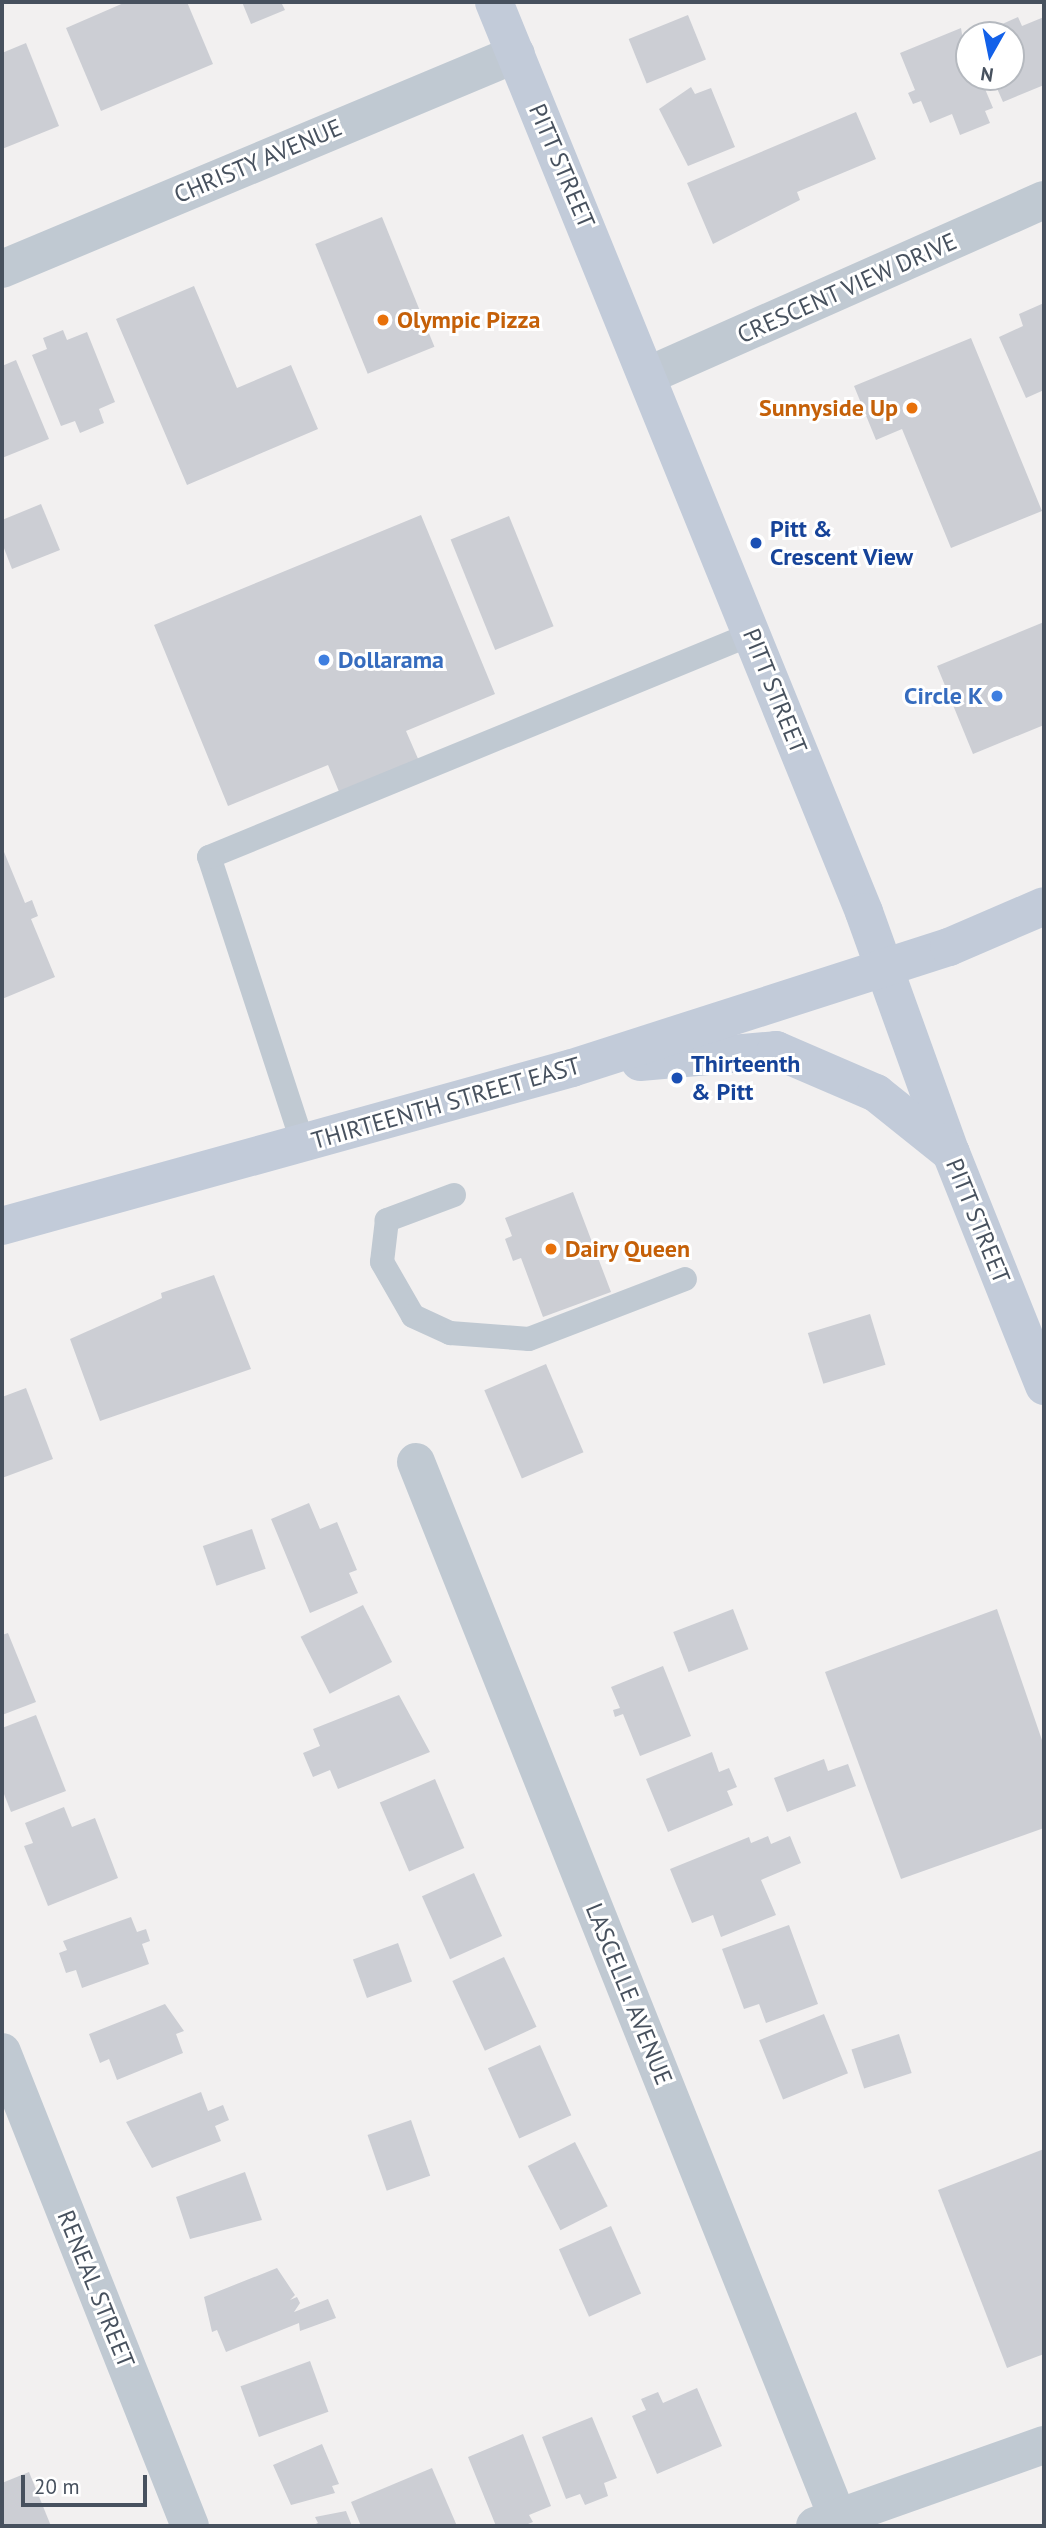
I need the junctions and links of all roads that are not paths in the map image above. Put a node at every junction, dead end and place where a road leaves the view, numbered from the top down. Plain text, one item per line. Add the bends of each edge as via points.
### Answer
1 (494, 2) edge
2 (516, 54) junction
3 (1044, 200) edge
4 (2, 269) edge
5 (649, 375) junction
6 (752, 634) junction
7 (1044, 906) edge
8 (886, 967) junction
9 (572, 1068) junction
10 (303, 1144) junction
11 (951, 1153) junction
12 (454, 1195) dead end
13 (2, 1226) edge
14 (685, 1279) dead end
15 (1044, 1386) edge
16 (416, 1462) dead end
17 (2, 2052) edge
18 (1044, 2445) edge
19 (831, 2523) edge
20 (190, 2526) edge

1 - 2 street, PITT STREET
2 - 4 street, CHRISTY AVENUE
2 - 5 street, PITT STREET
3 - 5 street, CRESCENT VIEW DRIVE
5 - 6 street, PITT STREET
6 - 8 street, PITT STREET
6 - 10 lane via 209,858
7 - 8 street, THIRTEENTH STREET EAST
8 - 9 street, THIRTEENTH STREET EAST
8 - 11 street, PITT STREET
9 - 10 street, THIRTEENTH STREET EAST
9 - 11 street via 776,1050 876,1093
10 - 13 street, THIRTEENTH STREET EAST
11 - 15 street, PITT STREET
12 - 14 lane via 387,1220 382,1262 413,1316 450,1333 529,1339
16 - 19 street, LASCELLE AVENUE
17 - 20 street, RENEAL STREET
18 - 19 street

